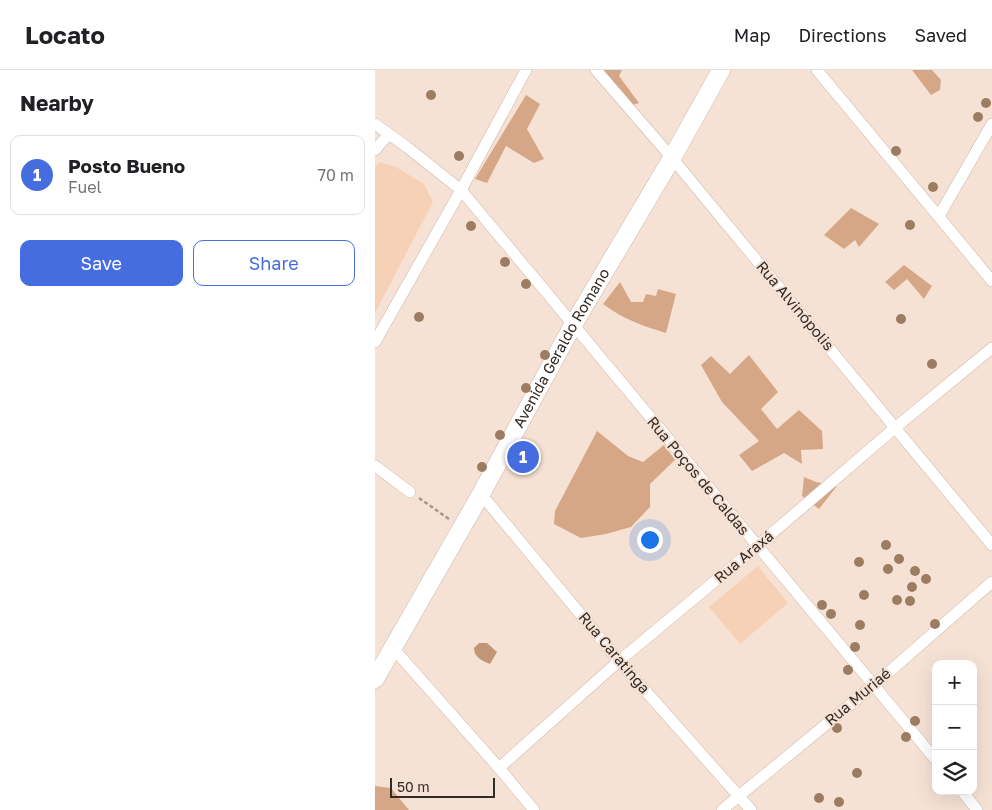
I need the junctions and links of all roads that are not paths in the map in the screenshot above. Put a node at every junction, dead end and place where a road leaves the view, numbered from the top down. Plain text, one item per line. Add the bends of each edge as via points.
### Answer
1 (526, 70) edge
2 (596, 70) edge
3 (721, 70) edge
4 (817, 70) edge
5 (375, 124) edge
6 (992, 124) edge
7 (389, 134) junction
8 (989, 137) edge
9 (375, 150) edge
10 (672, 158) junction
11 (461, 190) junction
12 (939, 216) junction
13 (992, 282) edge
14 (573, 325) junction
15 (375, 342) edge
16 (992, 348) edge
17 (896, 427) junction
18 (375, 466) edge
19 (410, 492) road end
20 (481, 494) junction
21 (992, 545) edge
22 (756, 546) junction
23 (992, 582) edge
24 (392, 647) junction
25 (619, 661) junction
26 (375, 679) edge
27 (874, 685) junction
28 (932, 755) edge
29 (499, 768) junction
30 (965, 795) edge
31 (739, 796) junction
32 (534, 810) edge
33 (722, 810) edge
34 (751, 810) edge
35 (977, 810) edge

1 - 11 street
2 - 10 street, Rua Alvinópolis
3 - 10 main road, Avenida Geraldo Romano
4 - 12 street
5 - 7 street, Rua Poços de Caldas
6 - 8 street
7 - 9 street
7 - 11 street, Rua Poços de Caldas
8 - 12 street
10 - 14 main road, Avenida Geraldo Romano
10 - 17 street, Rua Alvinópolis
11 - 14 street, Rua Poços de Caldas
11 - 15 street
12 - 13 street
14 - 20 main road, Avenida Geraldo Romano
14 - 22 street, Rua Poços de Caldas
16 - 17 street, Rua Araxá
17 - 21 street, Rua Alvinópolis
17 - 22 street, Rua Araxá
18 - 19 street
20 - 24 main road, Avenida Geraldo Romano
20 - 25 street, Rua Caratinga
22 - 25 street, Rua Araxá
22 - 27 street, Rua Poços de Caldas
23 - 27 street, Rua Muriaé
24 - 26 main road, Avenida Geraldo Romano
24 - 29 street
25 - 29 street, Rua Araxá
25 - 31 street, Rua Caratinga
27 - 28 street, Rua Poços de Caldas
27 - 31 street, Rua Muriaé
29 - 32 street
30 - 35 street
31 - 33 street, Rua Muriaé
31 - 34 street, Rua Caratinga

